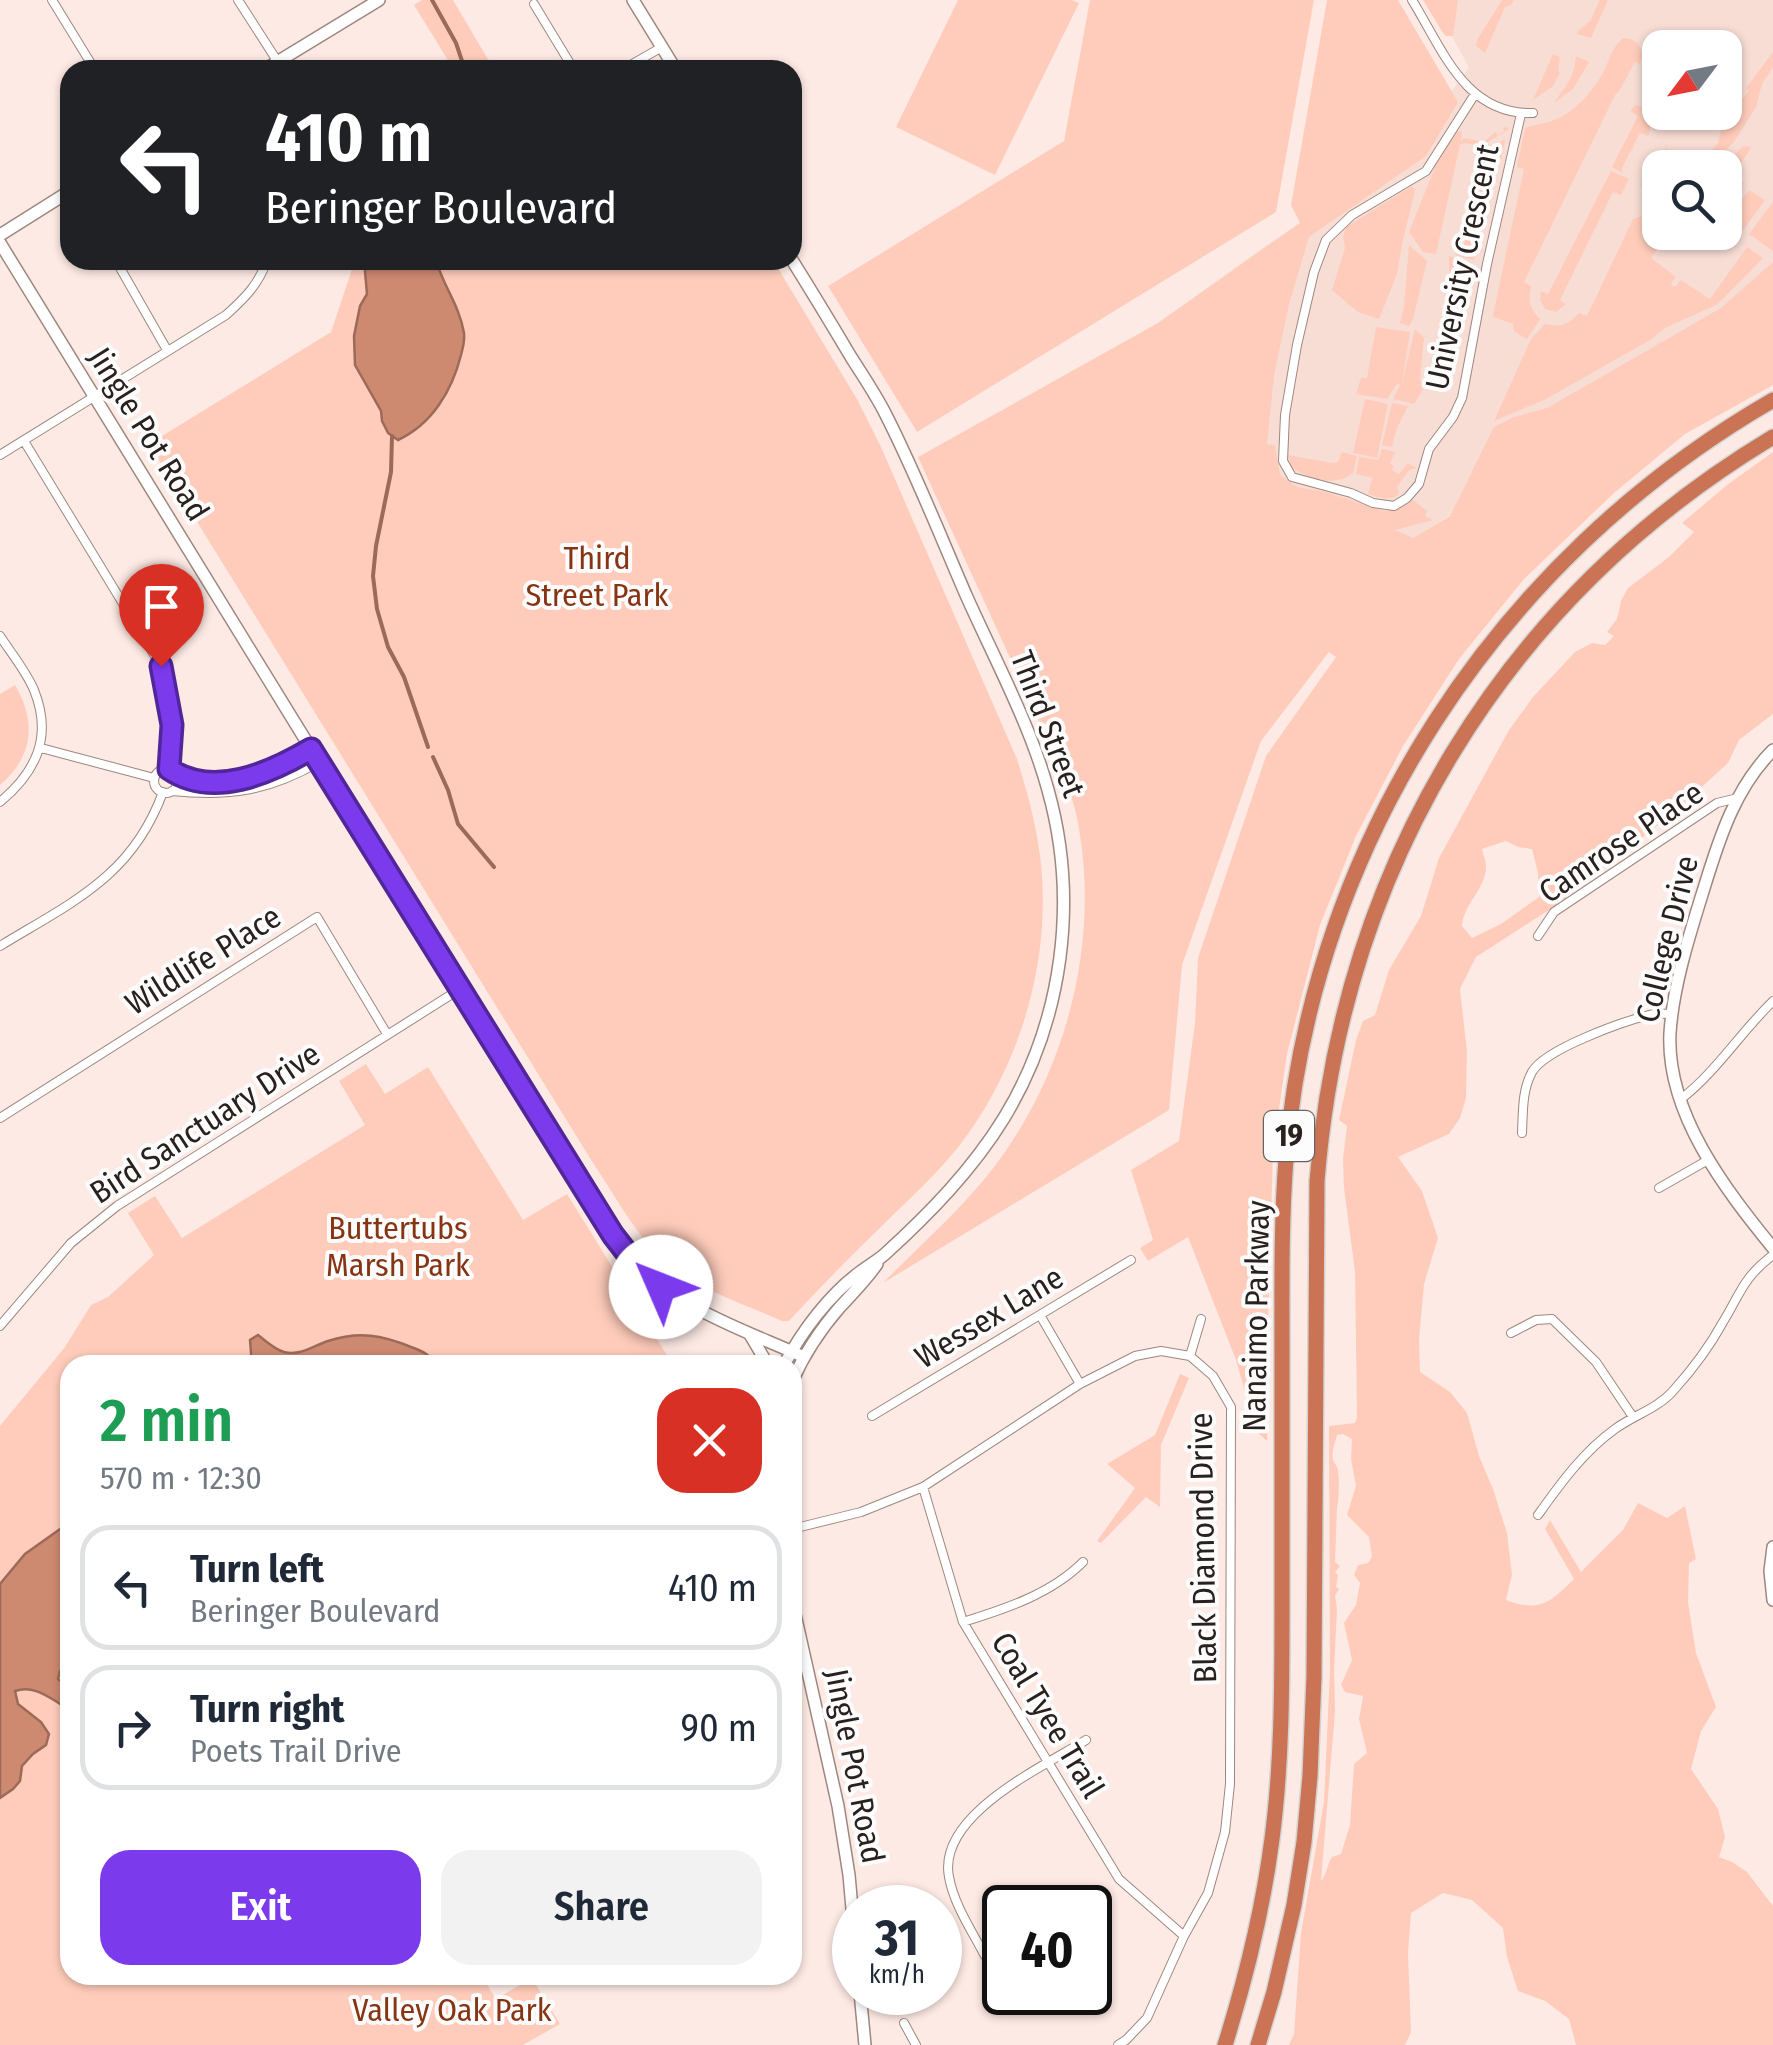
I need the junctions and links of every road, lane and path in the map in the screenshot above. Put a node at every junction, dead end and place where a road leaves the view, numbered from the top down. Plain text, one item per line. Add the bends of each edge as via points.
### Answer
1 (52, 0) edge
2 (238, 0) edge
3 (379, 0) edge
4 (633, 0) edge
5 (1412, 0) edge
6 (534, 4) dead end
7 (662, 46) junction
8 (89, 60) edge
9 (276, 60) edge
10 (289, 60) edge
11 (568, 60) edge
12 (639, 60) edge
13 (670, 60) edge
14 (1474, 94) junction
15 (1534, 113) dead end
16 (1521, 114) junction
17 (60, 197) edge
18 (0, 235) edge
19 (0, 242) edge
20 (121, 270) edge
21 (264, 270) edge
22 (798, 270) edge
23 (167, 350) junction
24 (94, 397) junction
25 (1773, 400) edge
26 (1773, 438) edge
27 (24, 440) junction
28 (0, 456) edge
29 (0, 636) edge
30 (41, 748) junction
31 (311, 749) junction
32 (1773, 750) edge
33 (318, 762) junction
34 (173, 772) junction
35 (154, 778) junction
36 (167, 791) junction
37 (1738, 798) junction
38 (0, 802) edge
39 (1538, 936) dead end
40 (0, 946) edge
41 (460, 989) junction
42 (1773, 1001) edge
43 (1672, 1014) junction
44 (387, 1034) junction
45 (1681, 1098) junction
46 (0, 1118) edge
47 (1522, 1132) dead end
48 (1708, 1160) junction
49 (1659, 1188) dead end
50 (1773, 1251) edge
51 (881, 1258) junction
52 (1131, 1260) dead end
53 (1040, 1314) junction
54 (1201, 1320) dead end
55 (0, 1326) edge
56 (749, 1333) junction
57 (1510, 1333) dead end
58 (791, 1351) junction
59 (762, 1355) edge
60 (789, 1355) edge
61 (800, 1355) edge
62 (1190, 1356) junction
63 (804, 1357) joint
64 (802, 1361) edge
65 (1080, 1384) junction
66 (872, 1416) dead end
67 (1633, 1417) junction
68 (924, 1488) junction
69 (1538, 1515) dead end
70 (802, 1527) edge
71 (1773, 1547) edge
72 (1083, 1562) dead end
73 (1773, 1600) edge
74 (963, 1622) junction
75 (802, 1646) edge
76 (1086, 1740) dead end
77 (1047, 1764) junction
78 (848, 1885) edge
79 (1184, 1936) junction
80 (982, 1952) edge
81 (862, 2015) edge
82 (904, 2023) dead end
83 (865, 2045) edge
84 (916, 2045) edge
85 (1118, 2045) edge
86 (1225, 2045) edge
87 (1258, 2045) edge

1 - 8 street
2 - 9 street
3 - 10 main road
4 - 7 main road
5 - 14 street
6 - 11 street
7 - 12 street
7 - 13 main road
14 - 16 street
14 - 16 street, University Crescent via 1426,171 1352,215 1326,240 1284,415 1282,461 1292,477 1383,506 1394,506 1419,484 1429,449 1462,398
15 - 16 street
17 - 18 main road
19 - 24 main road, Jingle Pot Road
20 - 23 street
21 - 23 street via 226,315
22 - 51 main road, Third Street via 907,460 1036,754 1062,862 1057,977 1024,1081 976,1160
23 - 24 street
24 - 27 street
24 - 31 main road, Jingle Pot Road
25 - 86 highway, Nanaimo Parkway / 19 via 1632,497 1506,623 1410,762 1336,925 1304,1039 1285,1177 1277,1788 1263,1894
26 - 87 highway, Nanaimo Parkway / 19 via 1632,540 1516,662 1424,802 1356,967 1332,1063 1317,1182 1309,1796 1291,1919
27 - 28 street
27 - 34 street via 161,666
29 - 30 street via 34,689
30 - 35 street
30 - 38 street via 28,774
31 - 33 main road, Jingle Pot Road
31 - 34 street via 250,777 196,782
32 - 37 main road, College Drive
33 - 36 street via 267,787
33 - 41 main road, Jingle Pot Road
34 - 35 street via 162,770
34 - 36 street via 177,786
35 - 36 street
36 - 40 street via 128,857 93,889
37 - 39 street, Camrose Place via 1717,803 1554,912
37 - 43 main road, College Drive via 1700,902
41 - 44 street, Bird Sanctuary Drive
41 - 56 main road, Jingle Pot Road via 634,1262 669,1293
42 - 45 street
43 - 45 main road, College Drive via 1672,1064
43 - 47 street via 1651,1014 1545,1057 1526,1085
44 - 46 street, Wildlife Place via 318,917
44 - 55 street, Bird Sanctuary Drive via 116,1206 71,1243
45 - 48 main road, College Drive
48 - 49 street
48 - 50 main road, College Drive
50 - 67 street via 1743,1284 1675,1389
51 - 58 main road, Third Street via 831,1300
51 - 63 main road, Third Street
52 - 53 street, Wessex Lane
53 - 65 street
53 - 66 street, Wessex Lane
54 - 62 street
56 - 58 main road, Jingle Pot Road
56 - 59 main road
57 - 67 street via 1552,1319 1596,1362
58 - 60 main road
58 - 61 main road, Jingle Pot Road
62 - 65 street via 1135,1356
62 - 79 street, Black Diamond Drive via 1232,1407 1230,1784 1208,1893
63 - 64 main road
65 - 68 street
67 - 69 street via 1585,1456
68 - 70 street
68 - 74 street, Coal Tyee Trail
71 - 73 main road
72 - 74 street via 1066,1579
74 - 77 street, Coal Tyee Trail
75 - 78 main road, Jingle Pot Road
76 - 77 street
77 - 79 street, Coal Tyee Trail via 1118,1879
77 - 80 street via 999,1792 959,1831 950,1853 956,1900
79 - 85 street, Black Diamond Drive via 1148,2018
81 - 83 main road
82 - 84 street

